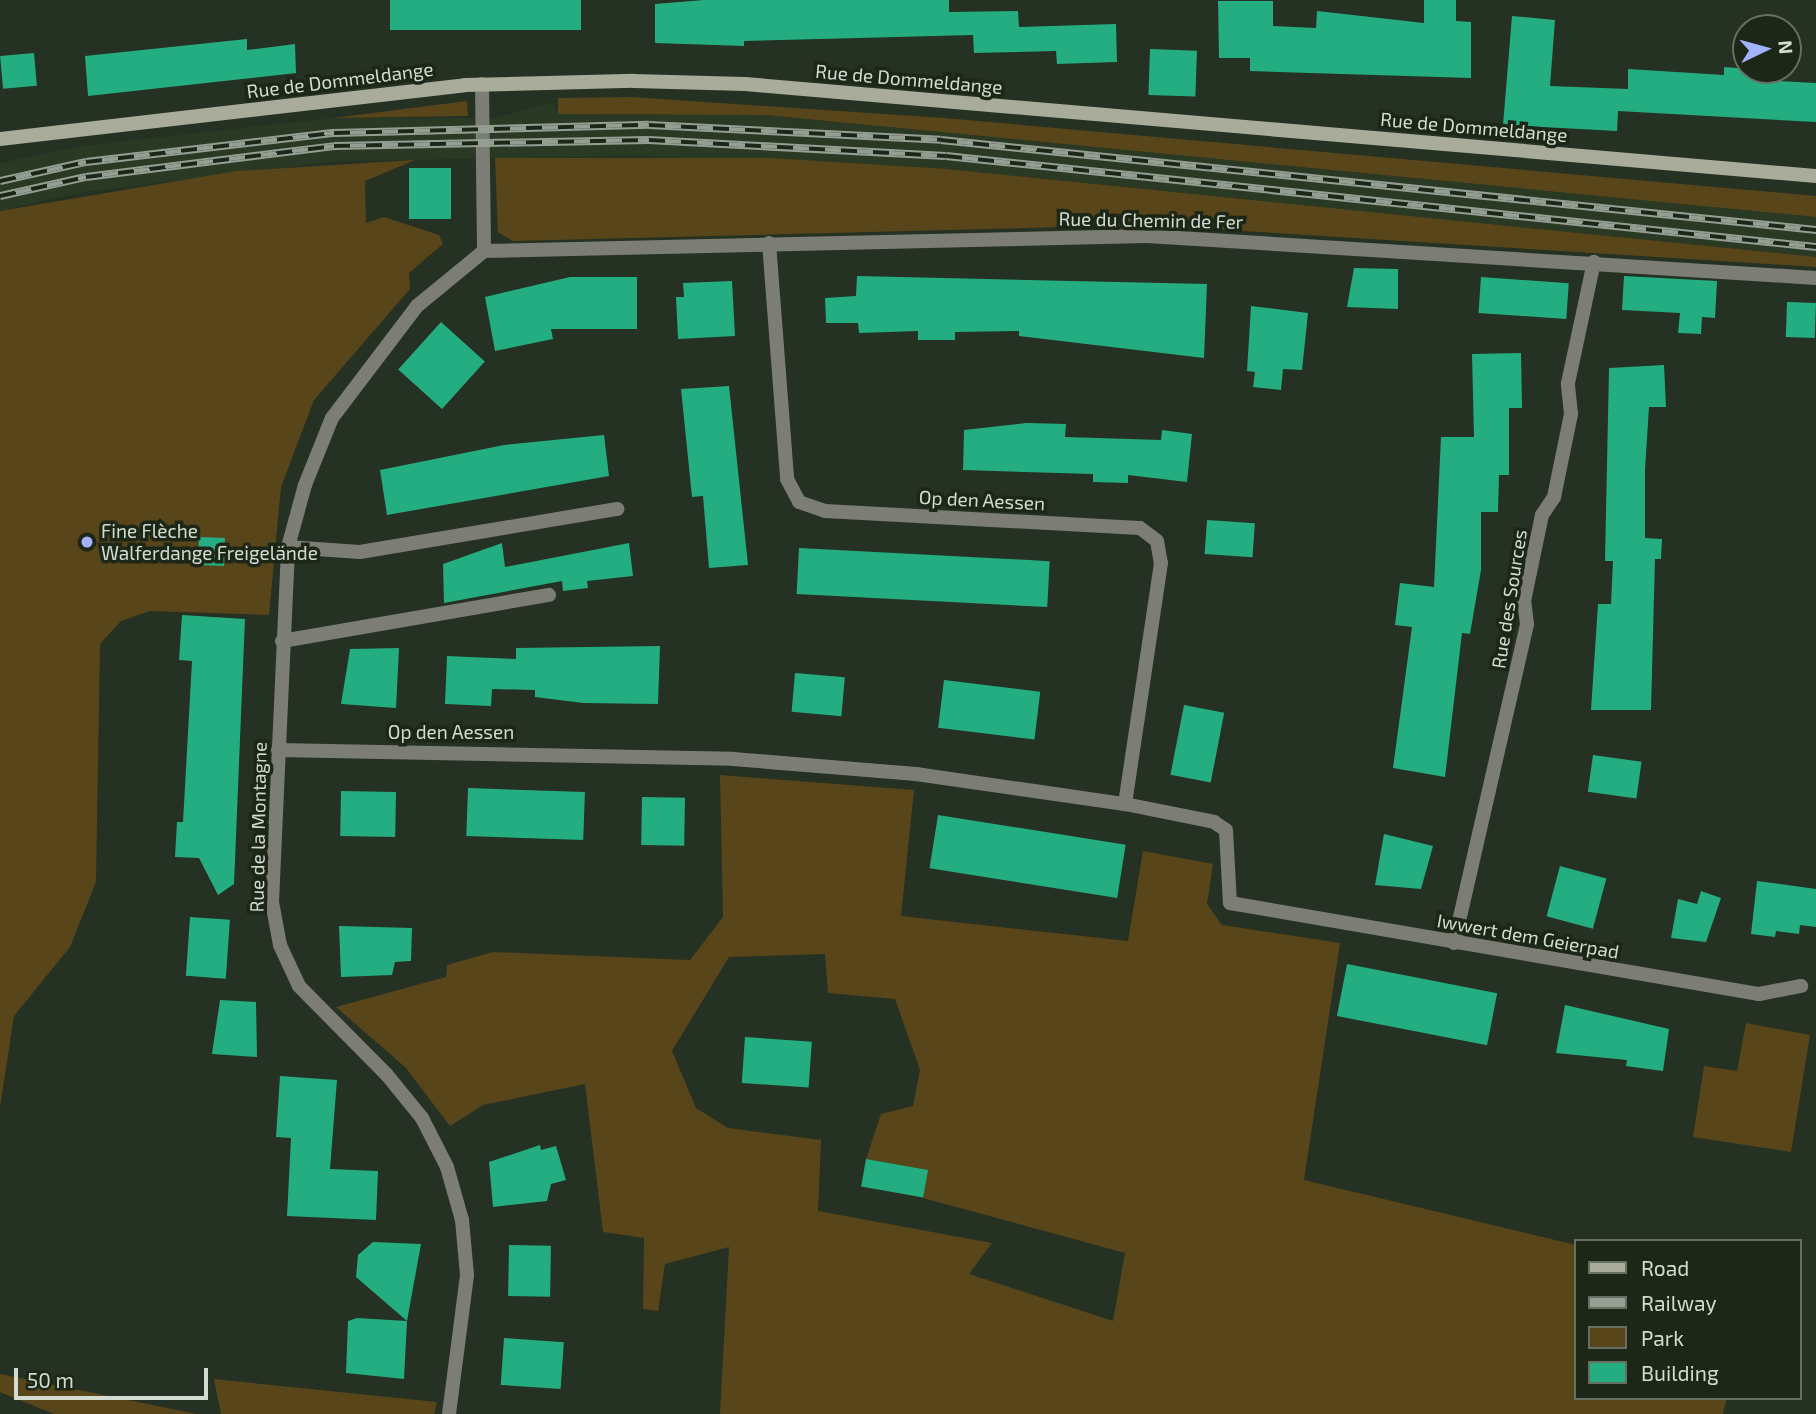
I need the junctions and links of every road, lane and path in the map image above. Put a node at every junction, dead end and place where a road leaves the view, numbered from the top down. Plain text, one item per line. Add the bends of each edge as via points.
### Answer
1 (482, 84) junction
2 (0, 139) edge
3 (1816, 176) edge
4 (769, 243) junction
5 (484, 251) junction
6 (1594, 261) junction
7 (1816, 278) edge
8 (617, 509) dead end
9 (288, 547) junction
10 (548, 595) dead end
11 (282, 641) junction
12 (278, 750) junction
13 (1125, 804) junction
14 (1249, 907) joint
15 (1454, 943) junction
16 (1801, 986) dead end
17 (449, 1414) edge

1 - 2 main road, Rue de Dommeldange
1 - 3 main road, Rue de Dommeldange via 745,84
1 - 5 street
4 - 5 street, Rue du Chemin de Fer
4 - 6 street, Rue du Chemin de Fer via 1147,236
4 - 13 street, Op den Aessen via 787,479 799,502 825,511 1140,528 1157,541 1161,564
5 - 9 street, Rue de la Montagne via 417,306 332,418
6 - 7 street, Rue du Chemin de Fer
6 - 15 street, Rue des Sources via 1569,383 1566,438 1554,497 1542,515 1517,673 1491,762
8 - 9 street via 360,552
9 - 11 street, Rue de la Montagne
10 - 11 street
11 - 12 street, Rue de la Montagne
12 - 13 street, Op den Aessen via 733,759 916,774
12 - 17 street, Rue de la Montagne via 272,902 280,945 299,986 422,1118 447,1167 462,1220 467,1275
13 - 14 street, Op den Aessen via 1214,822 1226,830 1231,846 1224,892 1230,903
14 - 15 street, Iwwert dem Geierpad
15 - 16 street, Iwwert dem Geierpad via 1759,994

